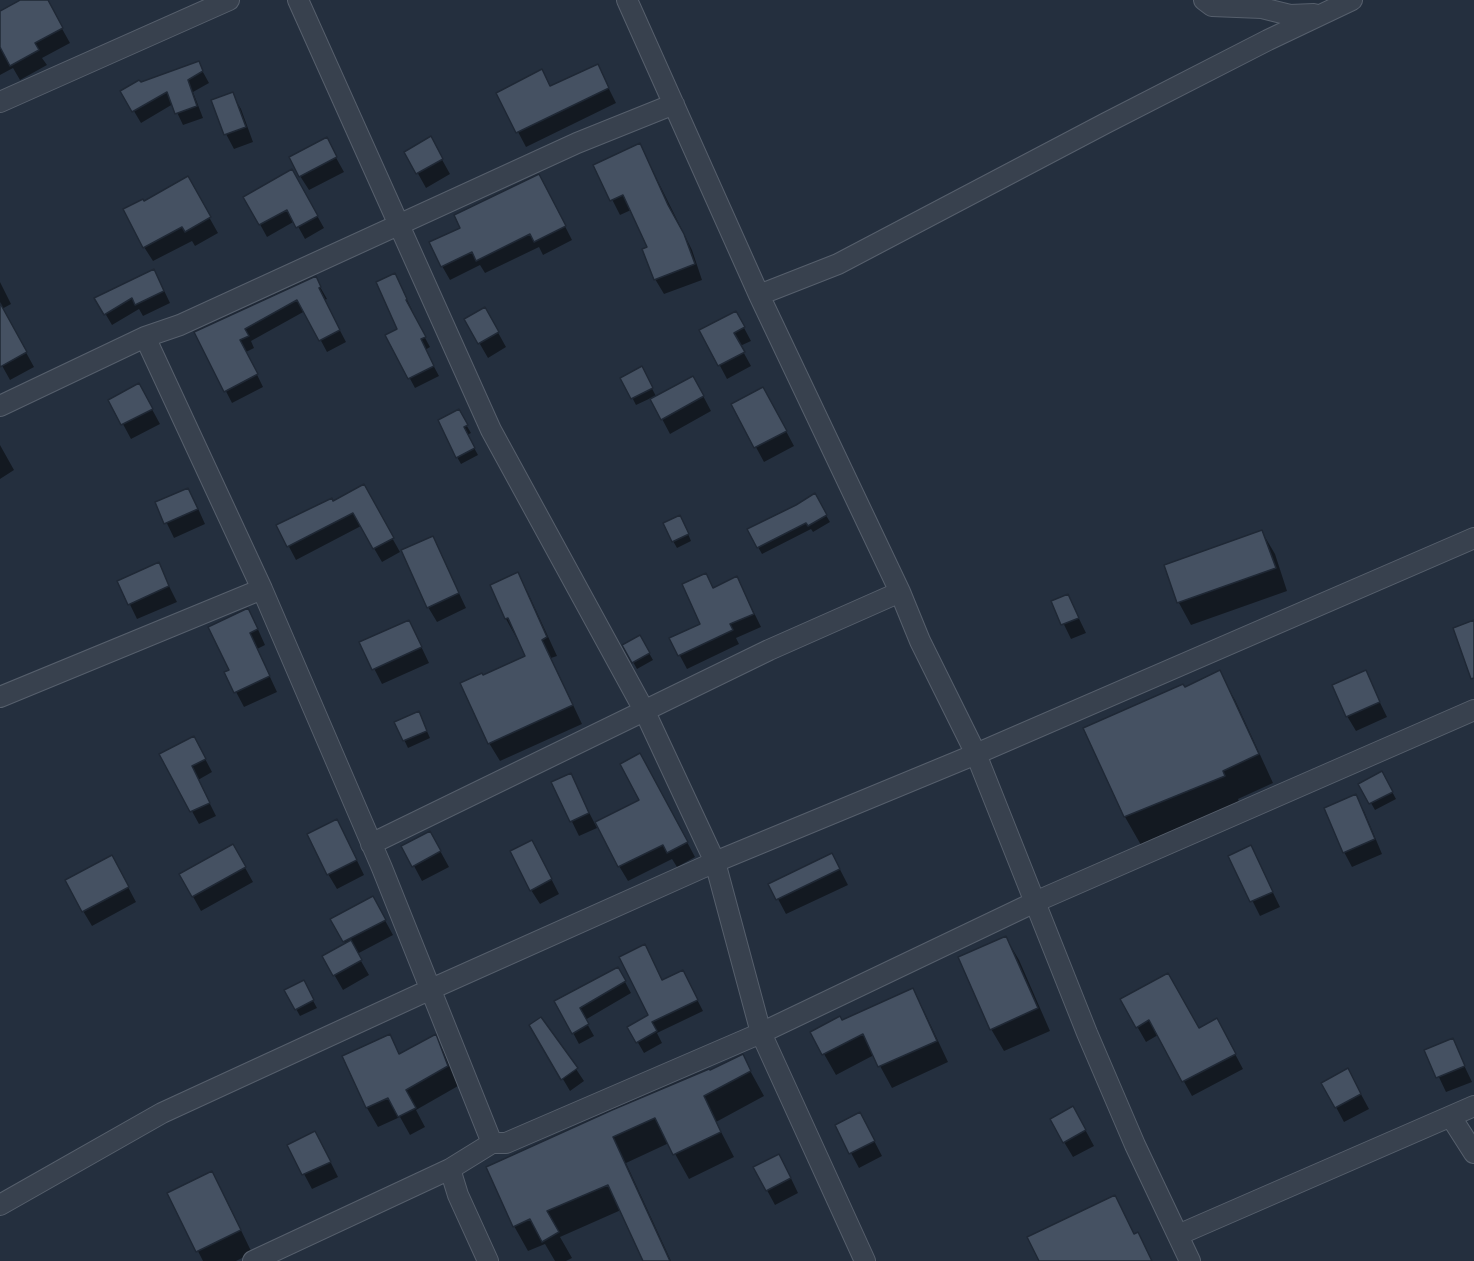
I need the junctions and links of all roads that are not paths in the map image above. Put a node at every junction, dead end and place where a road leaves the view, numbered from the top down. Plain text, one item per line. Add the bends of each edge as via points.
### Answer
1 (229, 0) edge
2 (298, 0) edge
3 (627, 0) edge
4 (1204, 0) edge
5 (1352, 0) edge
6 (1325, 13) junction
7 (0, 102) edge
8 (674, 104) junction
9 (400, 223) junction
10 (759, 295) junction
11 (145, 337) junction
12 (0, 406) edge
13 (1474, 538) edge
14 (262, 589) junction
15 (900, 592) junction
16 (0, 697) edge
17 (1474, 710) edge
18 (645, 712) junction
19 (976, 754) junction
20 (371, 844) junction
21 (715, 862) junction
22 (1035, 902) junction
23 (429, 990) junction
24 (761, 1033) junction
25 (1474, 1106) edge
26 (1451, 1117) junction
27 (492, 1143) junction
28 (1474, 1154) edge
29 (450, 1169) junction
30 (0, 1205) edge
31 (1178, 1235) junction
32 (253, 1261) edge
33 (488, 1261) edge
34 (865, 1261) edge
35 (1190, 1261) edge

1 - 7 street
2 - 9 street
3 - 8 street
4 - 6 street via 1212,6 1262,8 1290,15
5 - 6 street
6 - 10 street via 838,264
8 - 9 street
8 - 10 street
9 - 11 street via 180,325
9 - 18 street via 491,430
10 - 15 street
11 - 12 street
11 - 14 street
13 - 19 street
14 - 16 street
14 - 20 street
15 - 18 street via 769,650
15 - 19 street
17 - 22 street
18 - 20 street
18 - 21 street
19 - 21 street
19 - 22 street
20 - 23 street
21 - 23 street
21 - 24 street
22 - 24 street
22 - 31 street via 1091,1043
23 - 27 street
23 - 30 street via 162,1113
24 - 27 street via 506,1143
24 - 34 street
25 - 26 street
26 - 28 street
26 - 31 street
27 - 29 street
29 - 32 street
29 - 33 street
31 - 35 street

